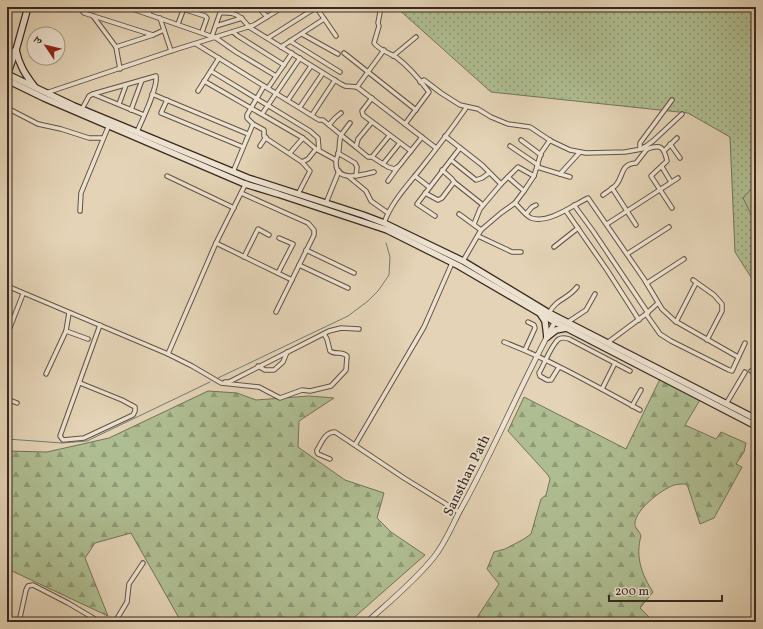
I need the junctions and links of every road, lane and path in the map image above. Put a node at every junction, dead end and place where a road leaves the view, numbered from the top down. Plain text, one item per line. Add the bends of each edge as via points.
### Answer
1 (28, 7) edge
2 (79, 7) edge
3 (127, 7) edge
4 (151, 7) edge
5 (258, 7) edge
6 (283, 7) edge
7 (316, 7) edge
8 (381, 7) edge
9 (184, 8) edge
10 (149, 14) junction
11 (93, 16) junction
12 (267, 17) junction
13 (160, 18) junction
14 (242, 18) junction
15 (324, 20) junction
16 (178, 24) junction
17 (216, 26) junction
18 (249, 27) junction
19 (164, 30) junction
20 (202, 32) junction
21 (233, 32) junction
22 (302, 34) junction
23 (154, 35) junction
24 (336, 36) dead end
25 (214, 37) junction
26 (416, 37) dead end
27 (268, 38) junction
28 (290, 41) junction
29 (196, 44) junction
30 (116, 47) junction
31 (282, 47) junction
32 (16, 50) junction
33 (384, 50) junction
34 (171, 51) junction
35 (292, 53) junction
36 (344, 53) dead end
37 (338, 54) dead end
38 (7, 56) edge
39 (393, 56) junction
40 (219, 58) junction
41 (300, 58) junction
42 (284, 65) junction
43 (312, 66) junction
44 (120, 68) junction
45 (211, 71) junction
46 (323, 72) junction
47 (340, 72) dead end
48 (369, 72) junction
49 (7, 74) edge
50 (276, 76) junction
51 (7, 80) edge
52 (142, 80) junction
53 (335, 80) junction
54 (204, 81) junction
55 (420, 82) junction
56 (126, 85) junction
57 (266, 87) junction
58 (357, 87) junction
59 (36, 88) junction
60 (198, 92) dead end
61 (93, 94) junction
62 (152, 94) junction
63 (276, 94) junction
64 (45, 95) junction
65 (372, 98) junction
66 (256, 99) junction
67 (167, 100) junction
68 (288, 100) junction
69 (672, 100) dead end
70 (119, 104) junction
71 (268, 106) junction
72 (251, 107) junction
73 (7, 108) edge
74 (300, 108) junction
75 (466, 108) junction
76 (82, 109) junction
77 (131, 110) junction
78 (416, 110) junction
79 (341, 113) dead end
80 (262, 114) junction
81 (682, 114) dead end
82 (144, 115) junction
83 (312, 115) junction
84 (372, 122) junction
85 (350, 123) dead end
86 (253, 124) junction
87 (405, 124) junction
88 (109, 125) junction
89 (329, 125) junction
90 (137, 132) junction
91 (248, 134) junction
92 (341, 135) junction
93 (389, 136) junction
94 (445, 136) junction
95 (422, 137) junction
96 (103, 138) junction
97 (266, 138) junction
98 (302, 138) junction
99 (677, 138) dead end
100 (521, 140) dead end
101 (550, 140) junction
102 (399, 144) junction
103 (670, 144) junction
104 (260, 146) dead end
105 (510, 146) dead end
106 (243, 147) junction
107 (356, 147) junction
108 (436, 148) junction
109 (460, 148) junction
110 (318, 149) junction
111 (644, 149) junction
112 (664, 150) junction
113 (411, 151) junction
114 (580, 152) junction
115 (290, 153) junction
116 (338, 153) junction
117 (541, 155) junction
118 (372, 157) junction
119 (680, 158) dead end
120 (336, 160) junction
121 (451, 160) junction
122 (302, 162) junction
123 (383, 164) junction
124 (399, 166) junction
125 (538, 166) junction
126 (662, 167) junction
127 (442, 170) junction
128 (339, 171) junction
129 (233, 172) junction
130 (374, 172) dead end
131 (489, 173) junction
132 (560, 174) junction
133 (167, 176) dead end
134 (356, 176) junction
135 (415, 176) junction
136 (508, 176) junction
137 (534, 176) junction
138 (349, 177) junction
139 (570, 177) dead end
140 (248, 178) junction
141 (678, 178) dead end
142 (388, 181) dead end
143 (454, 182) junction
144 (671, 182) junction
145 (245, 184) junction
146 (501, 184) junction
147 (429, 187) junction
148 (612, 188) junction
149 (659, 189) junction
150 (524, 191) junction
151 (241, 193) junction
152 (425, 193) junction
153 (298, 194) junction
154 (602, 195) dead end
155 (326, 203) junction
156 (515, 204) junction
157 (483, 205) junction
158 (536, 205) dead end
159 (574, 205) junction
160 (234, 208) junction
161 (672, 208) dead end
162 (80, 211) dead end
163 (566, 211) junction
164 (626, 212) junction
165 (388, 213) junction
166 (459, 214) dead end
167 (526, 214) junction
168 (435, 216) dead end
169 (384, 223) junction
170 (474, 224) junction
171 (607, 224) junction
172 (636, 225) dead end
173 (669, 226) dead end
174 (578, 228) junction
175 (481, 230) junction
176 (269, 235) dead end
177 (478, 236) junction
178 (279, 238) dead end
179 (216, 243) junction
180 (554, 247) dead end
181 (306, 250) junction
182 (521, 252) dead end
183 (627, 254) junction
184 (244, 257) junction
185 (684, 259) dead end
186 (463, 261) junction
187 (452, 263) junction
188 (299, 265) junction
189 (278, 273) junction
190 (354, 273) dead end
191 (292, 280) junction
192 (647, 283) junction
193 (7, 286) edge
194 (577, 287) dead end
195 (348, 288) dead end
196 (23, 294) junction
197 (595, 294) dead end
198 (658, 303) junction
199 (276, 312) dead end
200 (69, 313) junction
201 (540, 313) junction
202 (549, 313) junction
203 (647, 313) junction
204 (556, 319) junction
205 (639, 320) junction
206 (528, 322) dead end
207 (676, 322) junction
208 (100, 325) junction
209 (568, 325) junction
210 (359, 329) dead end
211 (66, 331) junction
212 (324, 334) junction
213 (7, 336) edge
214 (547, 337) junction
215 (88, 339) dead end
216 (707, 340) junction
217 (504, 342) dead end
218 (607, 343) junction
219 (745, 343) dead end
220 (525, 350) junction
221 (288, 352) junction
222 (168, 354) junction
223 (538, 356) junction
224 (738, 357) junction
225 (546, 360) junction
226 (615, 363) junction
227 (258, 366) junction
228 (559, 367) junction
229 (751, 370) dead end
230 (630, 371) dead end
231 (756, 371) edge
232 (745, 372) dead end
233 (46, 374) dead end
234 (80, 383) junction
235 (221, 383) junction
236 (602, 389) junction
237 (641, 390) dead end
238 (7, 399) edge
239 (17, 403) dead end
240 (726, 404) junction
241 (632, 406) junction
242 (640, 410) dead end
243 (756, 419) edge
244 (756, 426) edge
245 (355, 445) junction
246 (330, 459) dead end
247 (459, 512) junction
248 (143, 563) dead end
249 (19, 622) edge
250 (100, 622) edge
251 (115, 622) edge
252 (366, 622) edge

1 - 32 main road
2 - 11 street via 84,13
3 - 10 street
4 - 10 street
5 - 12 street
6 - 12 street
7 - 15 street
7 - 27 street
8 - 33 street via 374,44
9 - 16 street
9 - 20 street via 207,18
10 - 13 street
11 - 23 street
11 - 30 street
12 - 18 street
13 - 16 street
13 - 19 street
14 - 17 street
14 - 17 street via 231,13 220,13
14 - 18 street
15 - 22 street
15 - 24 street
16 - 20 street
17 - 25 street
18 - 21 street
18 - 27 street
19 - 23 street
19 - 34 street
20 - 25 street
21 - 25 street
21 - 42 street
22 - 28 street
22 - 37 street
23 - 30 street
25 - 29 street
25 - 50 street
26 - 39 street
27 - 31 street
28 - 31 street
28 - 47 street
29 - 34 street
29 - 40 street
30 - 44 street
31 - 35 street
32 - 38 main road
32 - 49 main road
32 - 59 main road via 23,72
33 - 39 street
33 - 48 street
34 - 44 street
35 - 41 street
35 - 42 street
36 - 48 street
39 - 55 street
40 - 45 street
40 - 57 street
41 - 43 street
41 - 63 street
42 - 50 street
43 - 46 street
43 - 68 street
44 - 64 street
45 - 54 street
45 - 66 street
46 - 53 street
46 - 74 street
48 - 58 street
48 - 78 street
49 - 59 main road
50 - 57 street
51 - 64 main road
52 - 56 street
52 - 62 street via 156,76
52 - 77 street
53 - 58 street via 345,86
53 - 83 street
54 - 60 street
54 - 72 street
55 - 75 street via 424,80
55 - 78 street via 429,92
56 - 61 street
56 - 70 street
57 - 63 street
57 - 66 street
58 - 65 street
59 - 64 main road
61 - 70 street
61 - 76 street via 89,96
62 - 67 street
62 - 82 street
63 - 68 street
63 - 71 street
64 - 76 main road
64 - 88 main road
65 - 84 street via 362,112
65 - 87 street
66 - 71 street
66 - 72 street
67 - 91 street
67 - 106 street via 161,113
68 - 74 street
69 - 111 street via 640,143
70 - 77 street
71 - 80 street
71 - 110 street via 310,131 318,138
72 - 80 street
72 - 86 street via 247,118
73 - 96 street via 38,124 90,138
74 - 83 street
75 - 94 street
75 - 101 street via 478,109 508,124 530,127
76 - 90 main road
77 - 82 street
78 - 87 street
79 - 89 street
80 - 98 street
81 - 111 street
82 - 90 street
83 - 89 street
84 - 93 street
84 - 107 street via 358,139
85 - 92 street
86 - 91 street
86 - 97 street via 264,130
87 - 95 street
88 - 96 street
88 - 145 main road
89 - 92 street
90 - 129 main road
91 - 106 street
92 - 107 street
92 - 116 street
93 - 102 street
93 - 118 street
94 - 108 street
94 - 109 street
95 - 108 street
95 - 113 street
96 - 162 street via 81,193
97 - 104 street
97 - 115 street
98 - 110 street
98 - 115 street
99 - 103 street
100 - 117 street
101 - 114 street
101 - 117 street
102 - 113 street
102 - 123 street
103 - 112 street
103 - 119 street
105 - 125 street
106 - 129 street
107 - 118 street via 368,157
108 - 135 street
109 - 121 street
109 - 131 street
110 - 120 street
110 - 122 street
111 - 112 street via 655,146
111 - 114 street via 625,152
111 - 148 street via 636,163 628,164 623,169 617,184
112 - 126 street via 667,161
113 - 124 street
114 - 132 street
115 - 122 street
116 - 120 street
116 - 134 street via 355,163
117 - 125 street
118 - 123 street
120 - 128 street
121 - 127 street
121 - 131 street via 476,180
122 - 153 street via 310,171
123 - 124 street via 394,169
124 - 142 street
125 - 132 street
125 - 137 street
126 - 144 street
126 - 149 street via 651,175
127 - 143 street
127 - 147 street
128 - 138 street
128 - 155 street
129 - 140 main road
130 - 134 street
131 - 146 street
132 - 139 street
133 - 160 street
134 - 138 street
135 - 147 street
135 - 165 street via 398,195
136 - 137 street via 518,167
136 - 146 street
136 - 150 street
137 - 150 street
138 - 165 street via 366,191 371,201
140 - 145 street
140 - 153 main road
141 - 144 street
143 - 152 street via 438,200
143 - 157 street
144 - 149 street
145 - 151 street
145 - 187 main road via 387,230
146 - 157 street
147 - 152 street
148 - 154 street
148 - 164 street
149 - 161 street
149 - 164 street
150 - 156 street
151 - 160 street
151 - 181 street via 308,223 314,230 314,235
152 - 168 street via 417,204
153 - 155 main road
155 - 169 main road
156 - 167 street
156 - 175 street
157 - 170 street
158 - 167 street
159 - 163 street
159 - 171 street via 588,198
159 - 203 street
160 - 179 street
163 - 167 street via 542,220 530,218
163 - 174 street
164 - 171 street
164 - 172 street
165 - 169 street
166 - 170 street
169 - 186 main road
170 - 175 street
171 - 183 street
173 - 183 street
174 - 180 street
174 - 205 street
175 - 177 street
176 - 184 street via 258,229
177 - 182 street via 512,252
177 - 186 street
178 - 189 street via 292,244
179 - 184 street
179 - 222 street
181 - 188 street
181 - 190 street
183 - 192 street
184 - 189 street
185 - 192 street
186 - 202 main road
187 - 201 main road
187 - 245 street via 424,327
188 - 191 street
188 - 195 street
189 - 191 street
191 - 199 street
192 - 198 street
193 - 196 street
194 - 202 street via 571,294 556,302
196 - 200 street
196 - 213 street
197 - 209 street via 586,310
198 - 203 street
198 - 207 street
200 - 208 street
200 - 211 street
201 - 204 main road
201 - 214 main road via 545,321
202 - 204 main road
203 - 205 street
203 - 224 street via 660,334 729,370 732,370
204 - 209 main road
204 - 214 street, Sansthan Path
205 - 218 street
206 - 220 street via 535,328
207 - 216 street
207 - 216 street via 694,281 719,300 722,307
208 - 222 street
208 - 234 street
209 - 214 main road
209 - 218 main road
209 - 244 main road
210 - 212 street via 341,328
211 - 215 street
211 - 233 street
212 - 221 street
212 - 235 street via 330,351 343,353 347,358 346,370 331,386 302,390 280,398 259,387
214 - 223 street, Sansthan Path
216 - 224 street
217 - 220 street
218 - 240 main road
219 - 224 street
220 - 223 street
221 - 227 street
221 - 227 street via 283,362 274,370 265,370
222 - 235 street
223 - 225 street
223 - 247 street, Sansthan Path
225 - 226 street via 559,338 563,338
225 - 228 street
225 - 228 street via 540,373 543,378 551,380
226 - 230 street
226 - 236 street
227 - 235 street via 229,382
228 - 236 street
229 - 231 street
232 - 240 street
234 - 234 street via 135,407 133,415 84,438 63,440 61,432
236 - 241 street
237 - 241 street
238 - 239 street
240 - 243 main road
241 - 242 street
245 - 246 street via 335,432 330,432 317,452
245 - 247 street
247 - 252 street, Sansthan Path via 435,557
248 - 251 street via 129,584 127,602
249 - 250 street via 26,590 32,585

